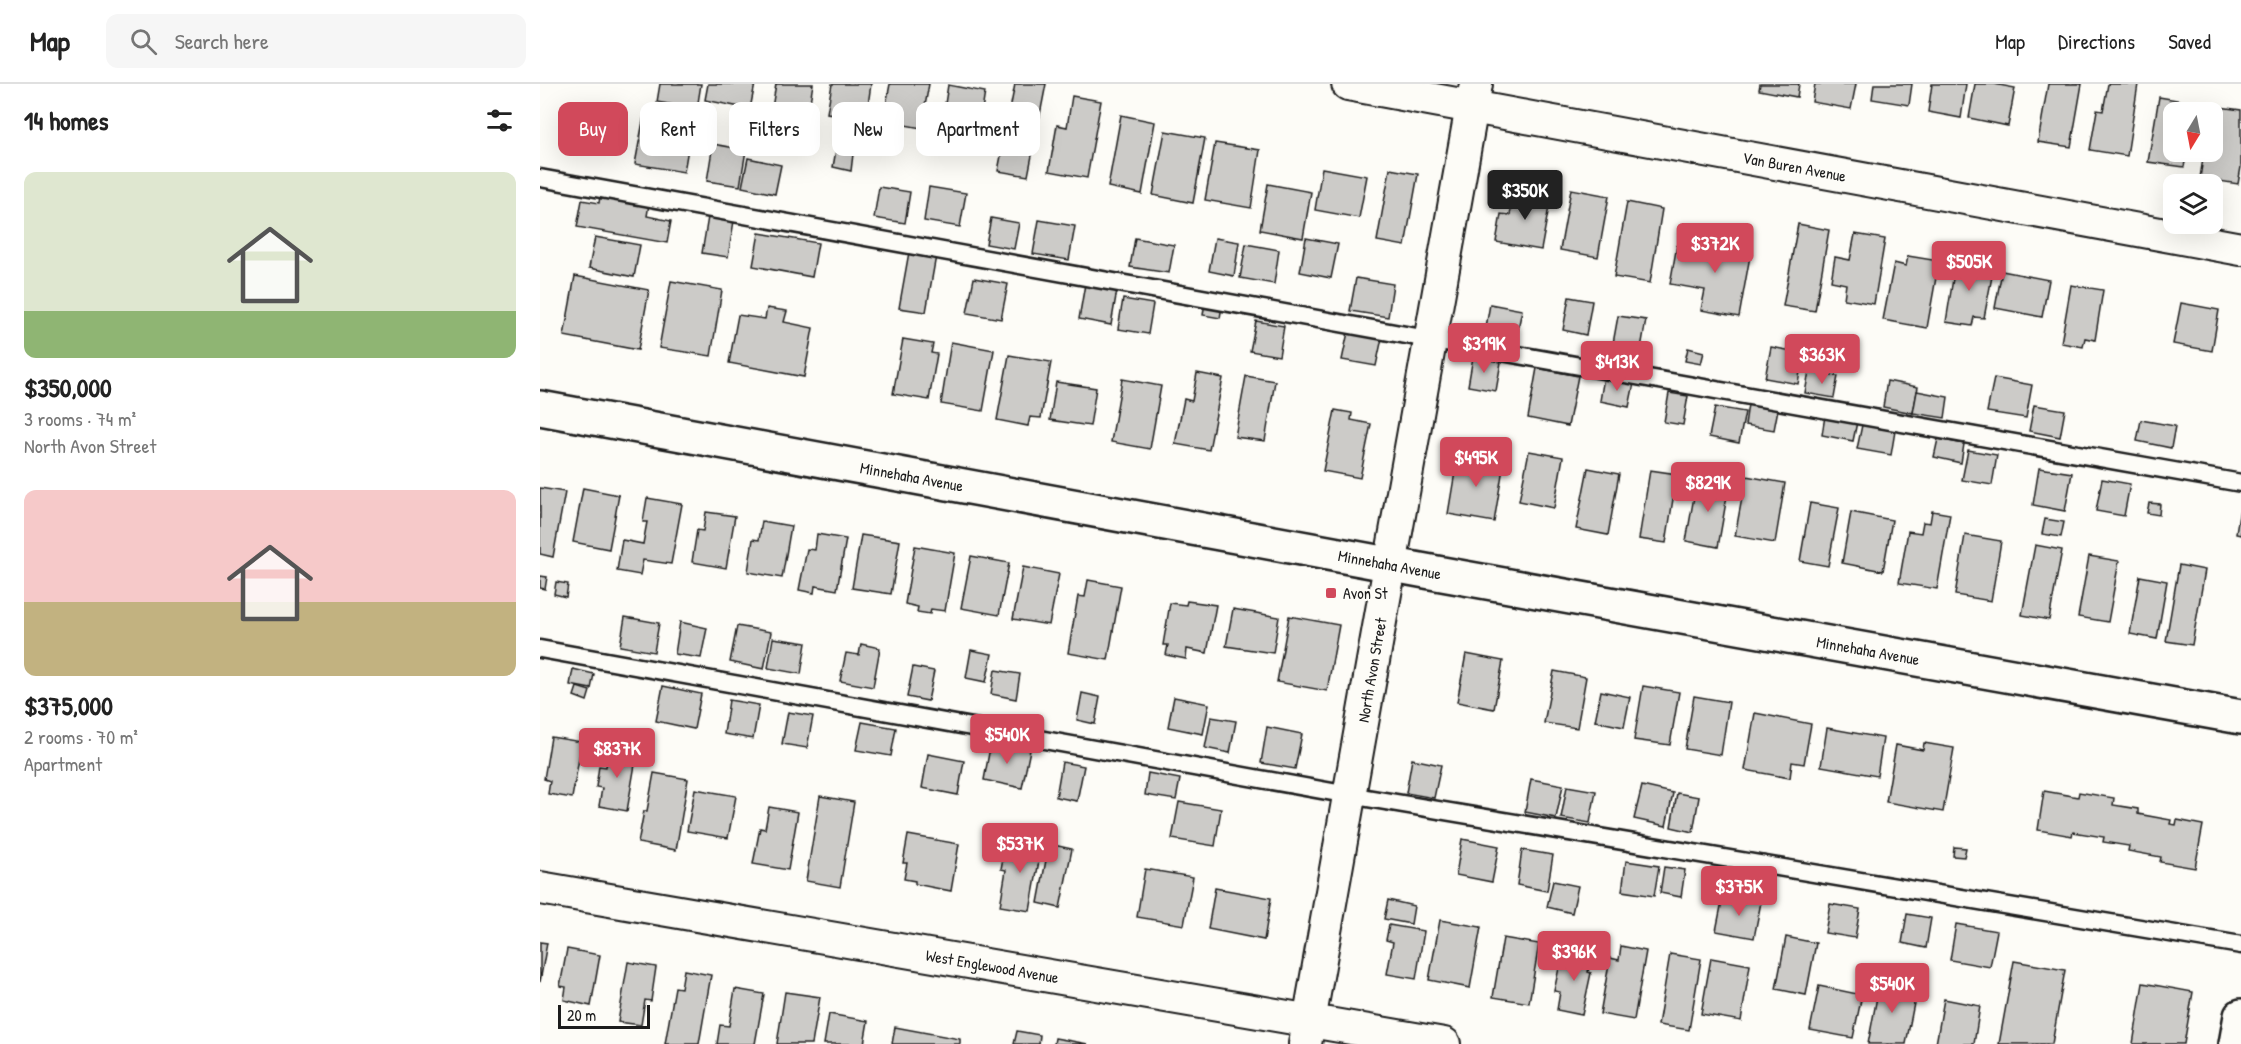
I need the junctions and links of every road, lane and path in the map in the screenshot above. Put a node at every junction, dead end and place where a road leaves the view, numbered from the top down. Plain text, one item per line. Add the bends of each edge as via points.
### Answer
1 (1348, 84) edge
2 (1473, 95) edge
3 (540, 178) edge
4 (2241, 249) edge
5 (1428, 339) junction
6 (540, 408) edge
7 (2241, 483) edge
8 (1391, 564) junction
9 (540, 649) edge
10 (2241, 717) edge
11 (1349, 795) junction
12 (540, 888) edge
13 (2241, 945) edge
14 (2241, 1016) edge
15 (1307, 1033) edge
16 (1444, 1044) edge
17 (2236, 1044) edge

1 - 2 street, Van Buren Avenue
2 - 4 street, Van Buren Avenue
2 - 5 street, North Avon Street
3 - 5 lane
5 - 7 lane
5 - 8 street, North Avon Street
6 - 8 street, Minnehaha Avenue
8 - 10 street, Minnehaha Avenue
8 - 11 street, North Avon Street
9 - 11 lane
11 - 13 lane
11 - 15 street, North Avon Street
12 - 15 street, West Englewood Avenue
14 - 17 street
15 - 16 street, West Englewood Avenue

